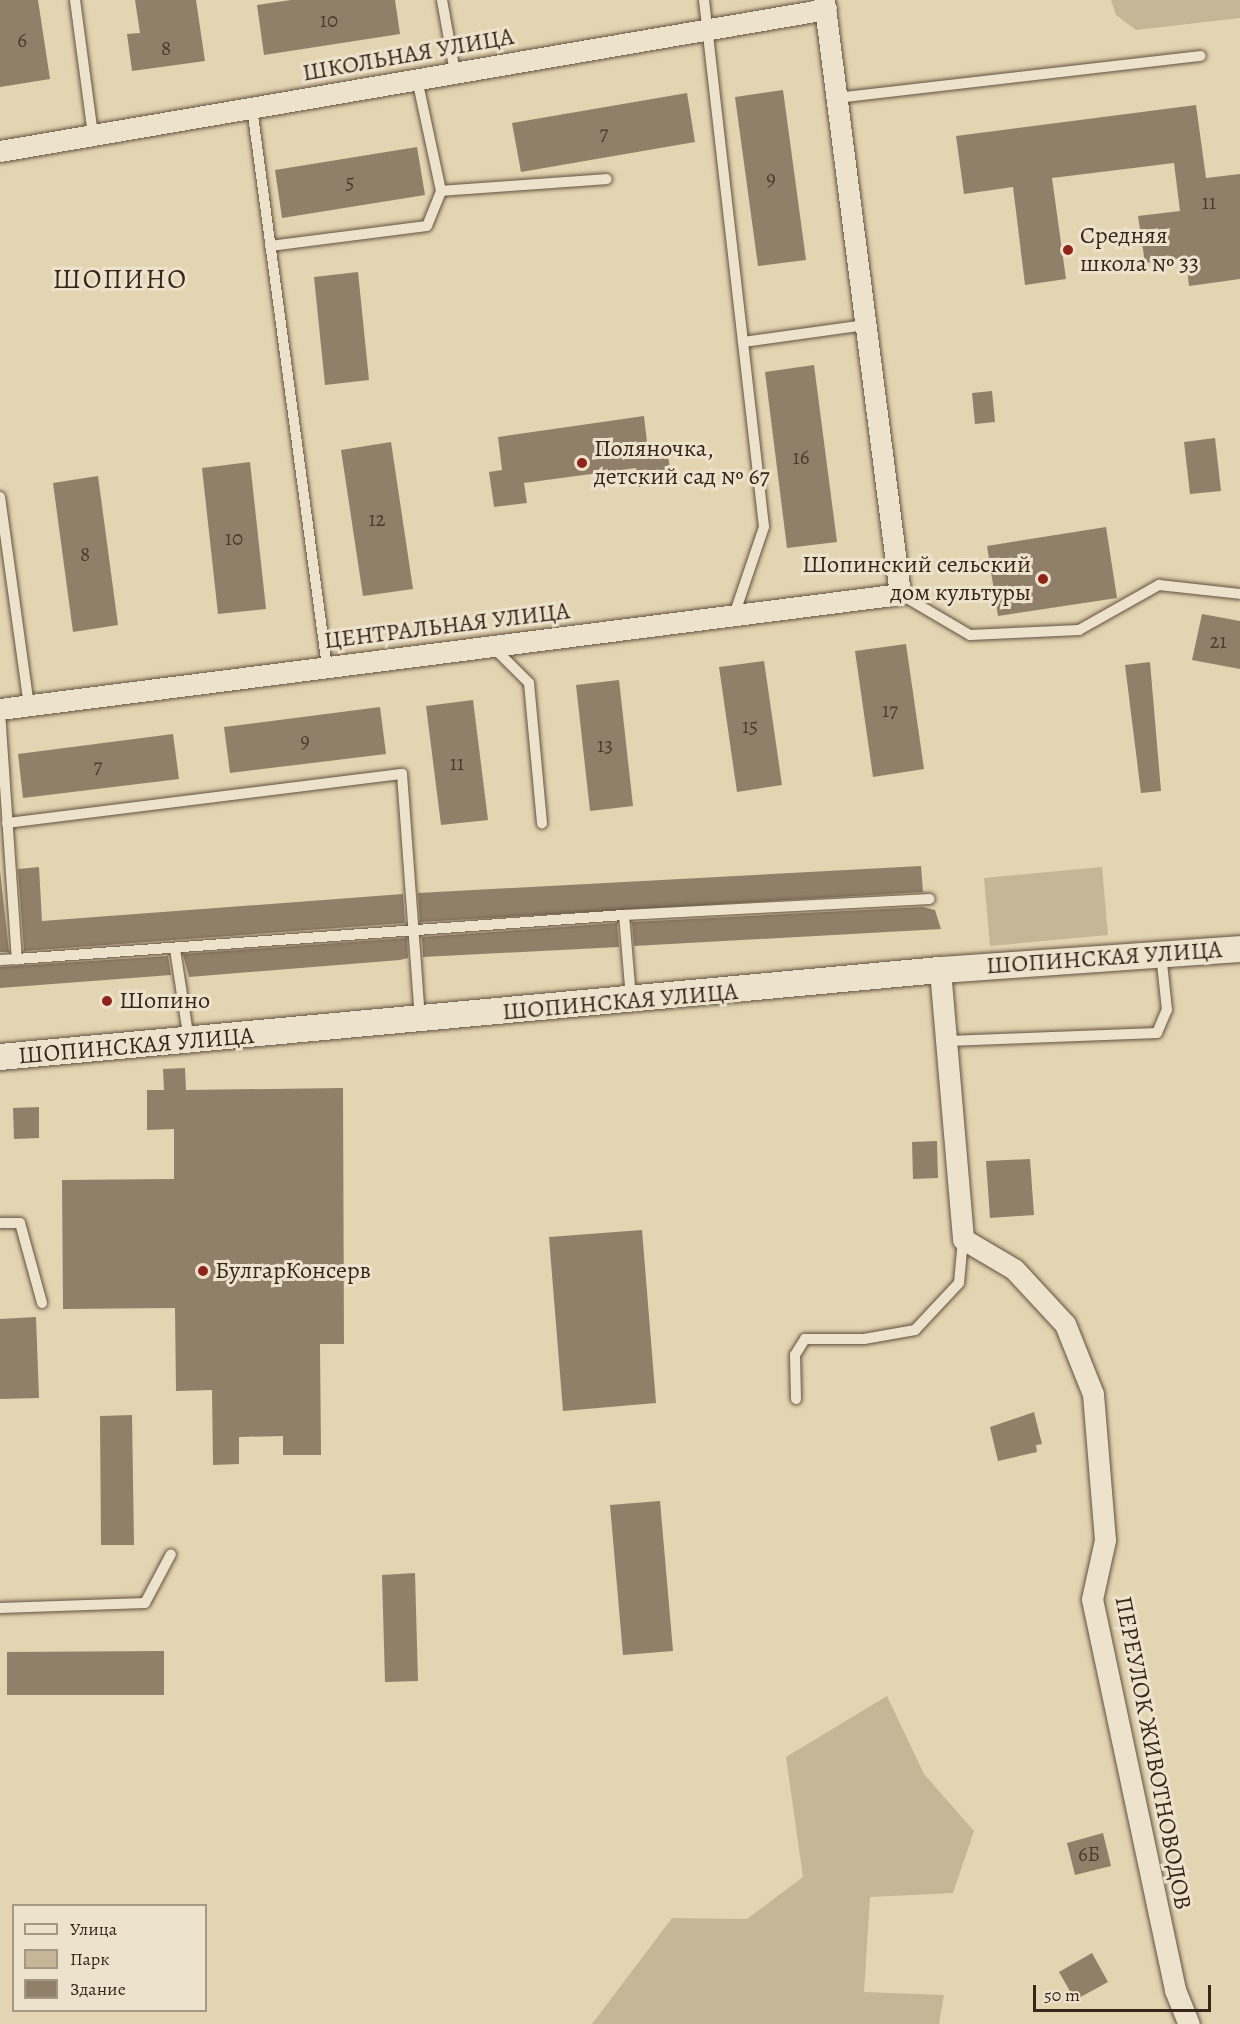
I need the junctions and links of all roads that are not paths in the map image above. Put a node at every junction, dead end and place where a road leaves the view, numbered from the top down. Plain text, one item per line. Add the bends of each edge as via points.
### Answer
1 (75, 0) edge
2 (442, 0) edge
3 (704, 0) edge
4 (825, 5) edge
5 (708, 30) junction
6 (1201, 56) dead end
7 (455, 73) junction
8 (417, 80) junction
9 (837, 98) junction
10 (252, 108) junction
11 (93, 135) junction
12 (0, 151) edge
13 (607, 179) dead end
14 (441, 191) junction
15 (270, 246) junction
16 (866, 326) junction
17 (743, 342) junction
18 (0, 497) edge
19 (900, 594) junction
20 (1240, 594) edge
21 (734, 615) junction
22 (492, 646) junction
23 (327, 667) junction
24 (29, 705) junction
25 (0, 710) edge
26 (7, 823) junction
27 (542, 823) dead end
28 (930, 899) dead end
29 (624, 915) junction
30 (416, 930) junction
31 (176, 949) junction
32 (1240, 949) edge
33 (1161, 954) junction
34 (17, 959) junction
35 (0, 960) edge
36 (940, 970) junction
37 (631, 1003) junction
38 (420, 1020) junction
39 (948, 1041) junction
40 (190, 1042) junction
41 (0, 1057) edge
42 (0, 1223) edge
43 (963, 1239) junction
44 (42, 1303) dead end
45 (796, 1399) dead end
46 (171, 1554) dead end
47 (0, 1608) edge
48 (1190, 2024) edge

1 - 11 lane
2 - 7 lane
3 - 5 lane
4 - 5 street, ШКОЛЬНАЯ УЛИЦА
4 - 9 street
5 - 7 street, ШКОЛЬНАЯ УЛИЦА
5 - 17 lane
6 - 9 lane
7 - 8 street, ШКОЛЬНАЯ УЛИЦА
8 - 10 street, ШКОЛЬНАЯ УЛИЦА
8 - 14 lane
9 - 16 street
10 - 11 street, ШКОЛЬНАЯ УЛИЦА
10 - 15 lane
11 - 12 street, ШКОЛЬНАЯ УЛИЦА
13 - 14 lane
14 - 15 lane via 427,225
15 - 23 lane
16 - 17 lane
16 - 19 street
17 - 21 lane via 764,527
18 - 24 lane
19 - 20 lane via 970,635 1079,630 1159,585
19 - 21 street, ЦЕНТРАЛЬНАЯ УЛИЦА
21 - 22 street, ЦЕНТРАЛЬНАЯ УЛИЦА
22 - 23 street, ЦЕНТРАЛЬНАЯ УЛИЦА
22 - 27 lane via 529,683
23 - 24 street, ЦЕНТРАЛЬНАЯ УЛИЦА
24 - 25 street, ЦЕНТРАЛЬНАЯ УЛИЦА
25 - 26 lane
26 - 30 lane via 402,774
26 - 34 lane
28 - 29 lane
29 - 30 lane
29 - 37 lane
30 - 31 lane
30 - 38 lane
31 - 34 lane
31 - 40 lane
32 - 33 street, ШОПИНСКАЯ УЛИЦА
33 - 36 street, ШОПИНСКАЯ УЛИЦА
33 - 39 lane via 1167,1010 1157,1033
34 - 35 lane
36 - 37 street, ШОПИНСКАЯ УЛИЦА
36 - 39 street
37 - 38 street, ШОПИНСКАЯ УЛИЦА
38 - 40 street, ШОПИНСКАЯ УЛИЦА
39 - 43 street
40 - 41 street, ШОПИНСКАЯ УЛИЦА
42 - 44 lane via 20,1223
43 - 45 lane via 959,1283 915,1330 864,1339 805,1339 795,1355
43 - 48 street, ПЕРЕУЛОК ЖИВОТНОВОДОВ via 1014,1269 1065,1324 1093,1394 1105,1540 1092,1599 1175,1990
46 - 47 lane via 145,1603

